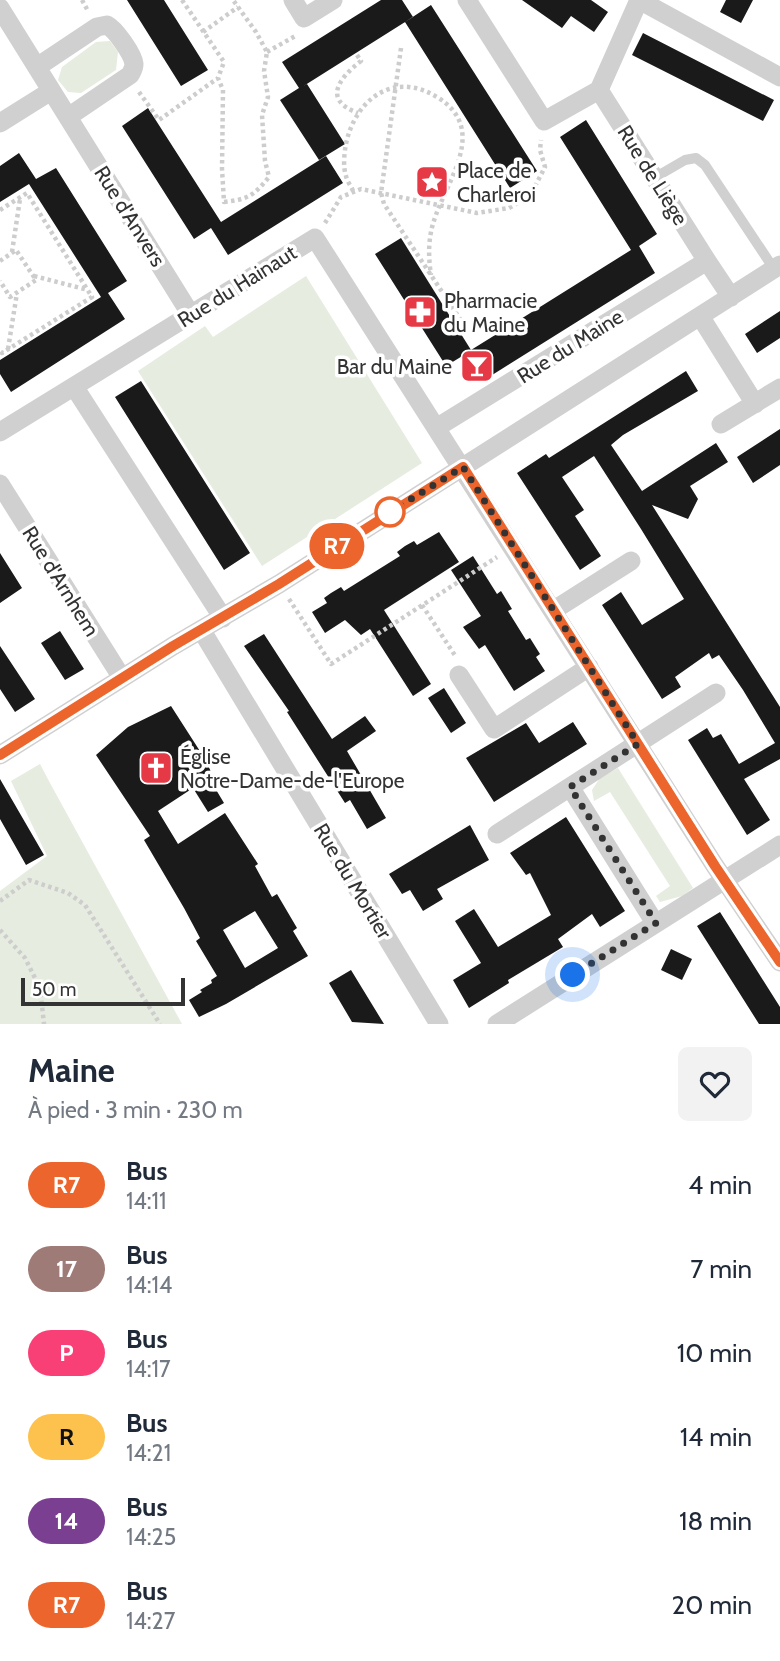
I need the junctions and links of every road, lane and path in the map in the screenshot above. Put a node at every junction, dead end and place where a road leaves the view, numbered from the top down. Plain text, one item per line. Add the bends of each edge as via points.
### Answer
1 (182, 0) edge
2 (233, 0) edge
3 (293, 0) edge
4 (333, 0) edge
5 (467, 0) edge
6 (639, 0) edge
7 (238, 7) junction
8 (0, 8) edge
9 (304, 18) junction
10 (203, 32) junction
11 (401, 48) dead end
12 (267, 52) junction
13 (357, 55) dead end
14 (37, 67) junction
15 (129, 76) junction
16 (780, 77) edge
17 (218, 78) junction
18 (395, 87) junction
19 (598, 90) junction
20 (51, 91) junction
21 (358, 113) junction
22 (68, 117) junction
23 (544, 121) junction
24 (0, 123) edge
25 (654, 178) junction
26 (353, 191) junction
27 (381, 192) junction
28 (20, 198) junction
29 (441, 205) junction
30 (0, 210) edge
31 (315, 238) junction
32 (12, 253) junction
33 (0, 261) edge
34 (707, 261) junction
35 (777, 267) edge
36 (431, 275) junction
37 (33, 276) junction
38 (0, 281) edge
39 (88, 290) junction
40 (17, 292) junction
41 (731, 297) junction
42 (191, 315) junction
43 (700, 316) junction
44 (462, 322) dead end
45 (0, 349) edge
46 (8, 349) junction
47 (75, 388) junction
48 (780, 388) edge
49 (755, 404) junction
50 (721, 424) dead end
51 (436, 428) junction
52 (0, 432) edge
53 (463, 467) junction
54 (0, 484) edge
55 (513, 547) junction
56 (631, 561) dead end
57 (279, 584) junction
58 (422, 605) junction
59 (554, 610) junction
60 (223, 618) junction
61 (202, 631) junction
62 (589, 667) junction
63 (459, 675) joint
64 (122, 678) junction
65 (716, 693) dead end
66 (638, 744) junction
67 (0, 755) edge
68 (570, 787) junction
69 (496, 834) dead end
70 (780, 845) edge
71 (725, 879) junction
72 (0, 901) edge
73 (656, 923) junction
74 (0, 930) edge
75 (780, 962) edge
76 (44, 1024) edge
77 (160, 1024) edge
78 (439, 1024) edge
79 (497, 1024) edge

1 - 10 path
2 - 7 path
3 - 9 street
4 - 9 street
5 - 23 street
6 - 16 street
6 - 19 street
7 - 10 path
7 - 12 path
8 - 14 street, Rue d'Anvers
9 - 12 path via 295,37
10 - 17 path via 224,62
11 - 18 path
12 - 17 path via 268,97 262,115 269,177 254,195 243,200 225,202 223,90
13 - 21 path via 361,61 341,80 336,92 339,102
14 - 15 street via 107,25 134,61
14 - 20 street, Rue d'Anvers
15 - 17 path via 159,121
15 - 22 street
18 - 21 path via 367,101
18 - 27 path
18 - 29 path via 417,87 438,97 453,111 461,128 463,145
19 - 23 street
19 - 25 street, Rue de Liège
20 - 22 street, Rue d'Anvers
20 - 24 street
21 - 26 path via 344,154 345,175
22 - 42 street, Rue d'Anvers
23 - 29 path via 540,150 545,167 530,196 509,208 477,213
25 - 34 street, Rue de Liège
25 - 35 lane via 696,158
26 - 27 path
26 - 31 path via 341,197
27 - 29 path
27 - 36 path via 384,204
28 - 30 path
28 - 32 path
28 - 39 path via 27,193
29 - 36 path via 431,231
31 - 42 street, Rue du Hainaut
31 - 51 street, Rue du Hainaut
32 - 33 path
32 - 37 path via 16,250
34 - 41 street
34 - 51 street, Rue du Maine
35 - 41 street, Rue du Maine
36 - 44 path
37 - 39 path
37 - 40 path via 36,280
38 - 40 path via 10,297
39 - 46 path via 92,296
40 - 46 path
41 - 43 street, Rue du Maine
42 - 47 street, Rue du Hainaut
43 - 49 street
43 - 53 street, Rue du Maine
45 - 46 path via 2,353
47 - 52 street, Rue du Hainaut
47 - 60 street
48 - 49 street
49 - 50 street
51 - 53 street
53 - 55 street
53 - 57 street, Rue du Maine
54 - 64 street, Rue d'Arnhem
55 - 58 path
55 - 59 street
56 - 59 street
57 - 58 path via 331,664
57 - 60 street, Rue du Maine
58 - 63 path via 461,664
59 - 62 street
60 - 61 street, Rue du Maine
61 - 64 street, Rue du Maine
61 - 78 street, Rue du Mortier
62 - 63 street via 494,729
62 - 66 street
64 - 67 street, Rue du Maine
65 - 66 street
66 - 68 street
66 - 71 street
68 - 69 street
68 - 73 street
70 - 71 street
71 - 73 street
71 - 75 street
72 - 77 path via 29,880 85,905
73 - 79 street
74 - 76 path via 25,957 40,988

